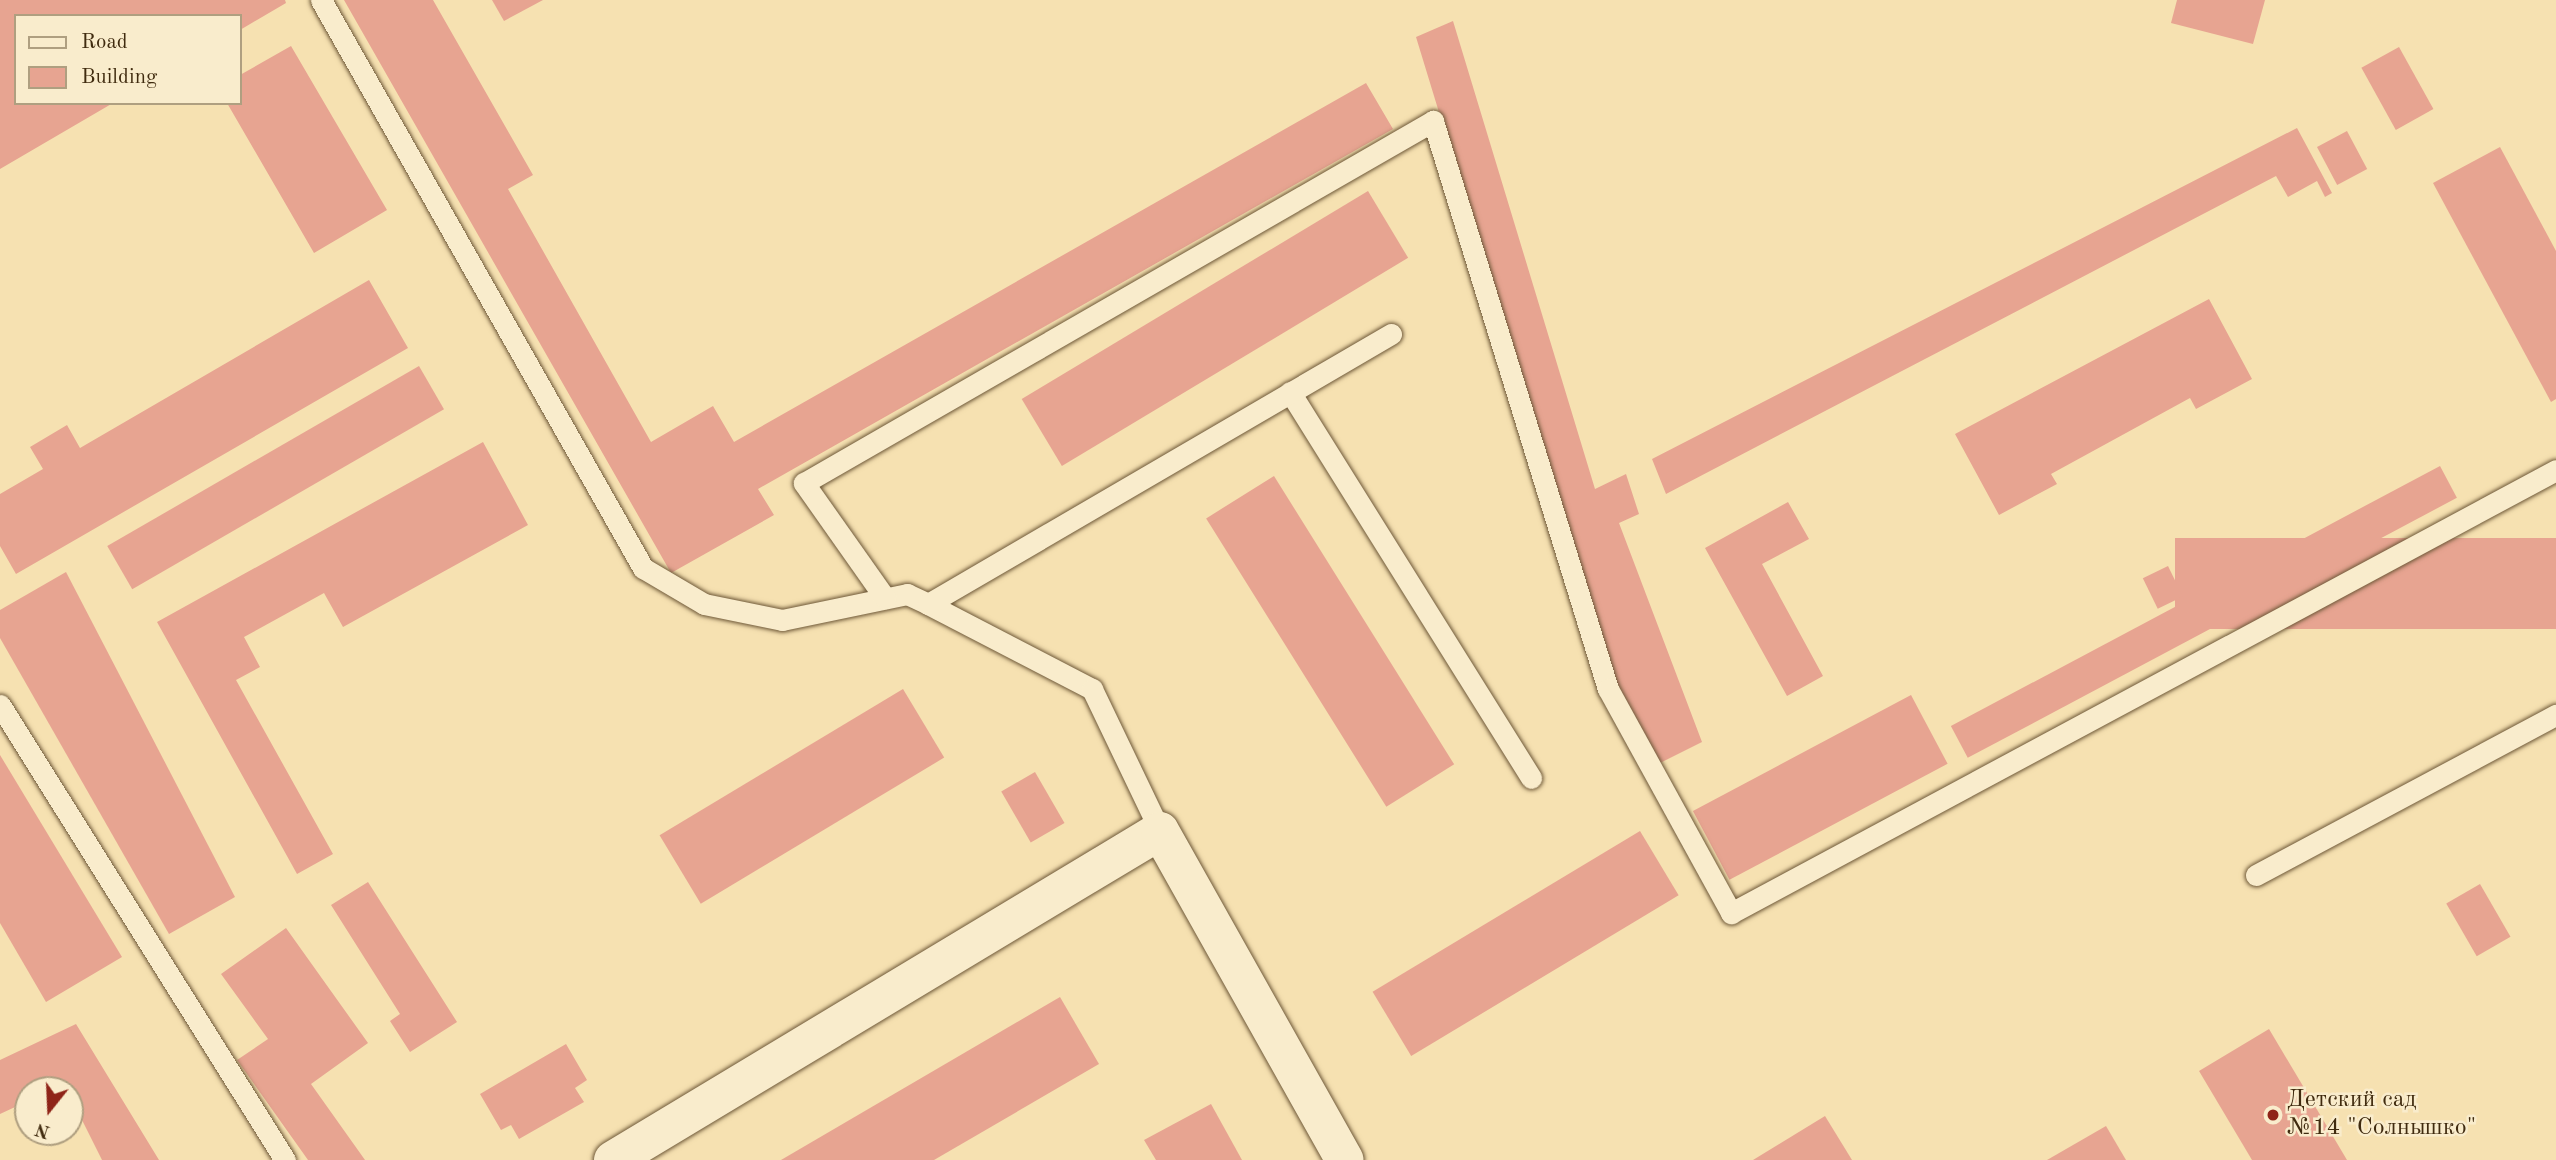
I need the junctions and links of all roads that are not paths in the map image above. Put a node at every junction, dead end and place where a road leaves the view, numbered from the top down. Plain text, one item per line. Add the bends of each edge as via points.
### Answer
1 (321, 0) edge
2 (1391, 334) dead end
3 (1290, 393) junction
4 (2556, 470) edge
5 (885, 598) junction
6 (928, 604) junction
7 (0, 705) edge
8 (2556, 715) edge
9 (1531, 778) dead end
10 (1160, 831) junction
11 (2256, 875) dead end
12 (285, 1160) edge
13 (613, 1160) edge
14 (1345, 1160) edge

1 - 5 lane via 643,568 704,604 782,620
2 - 3 lane
3 - 6 lane
3 - 9 lane
4 - 5 lane via 1731,913 1608,689 1433,121 804,483
5 - 6 lane via 907,594
6 - 10 lane via 1092,690
7 - 12 lane
8 - 11 lane
10 - 13 street
10 - 14 street

